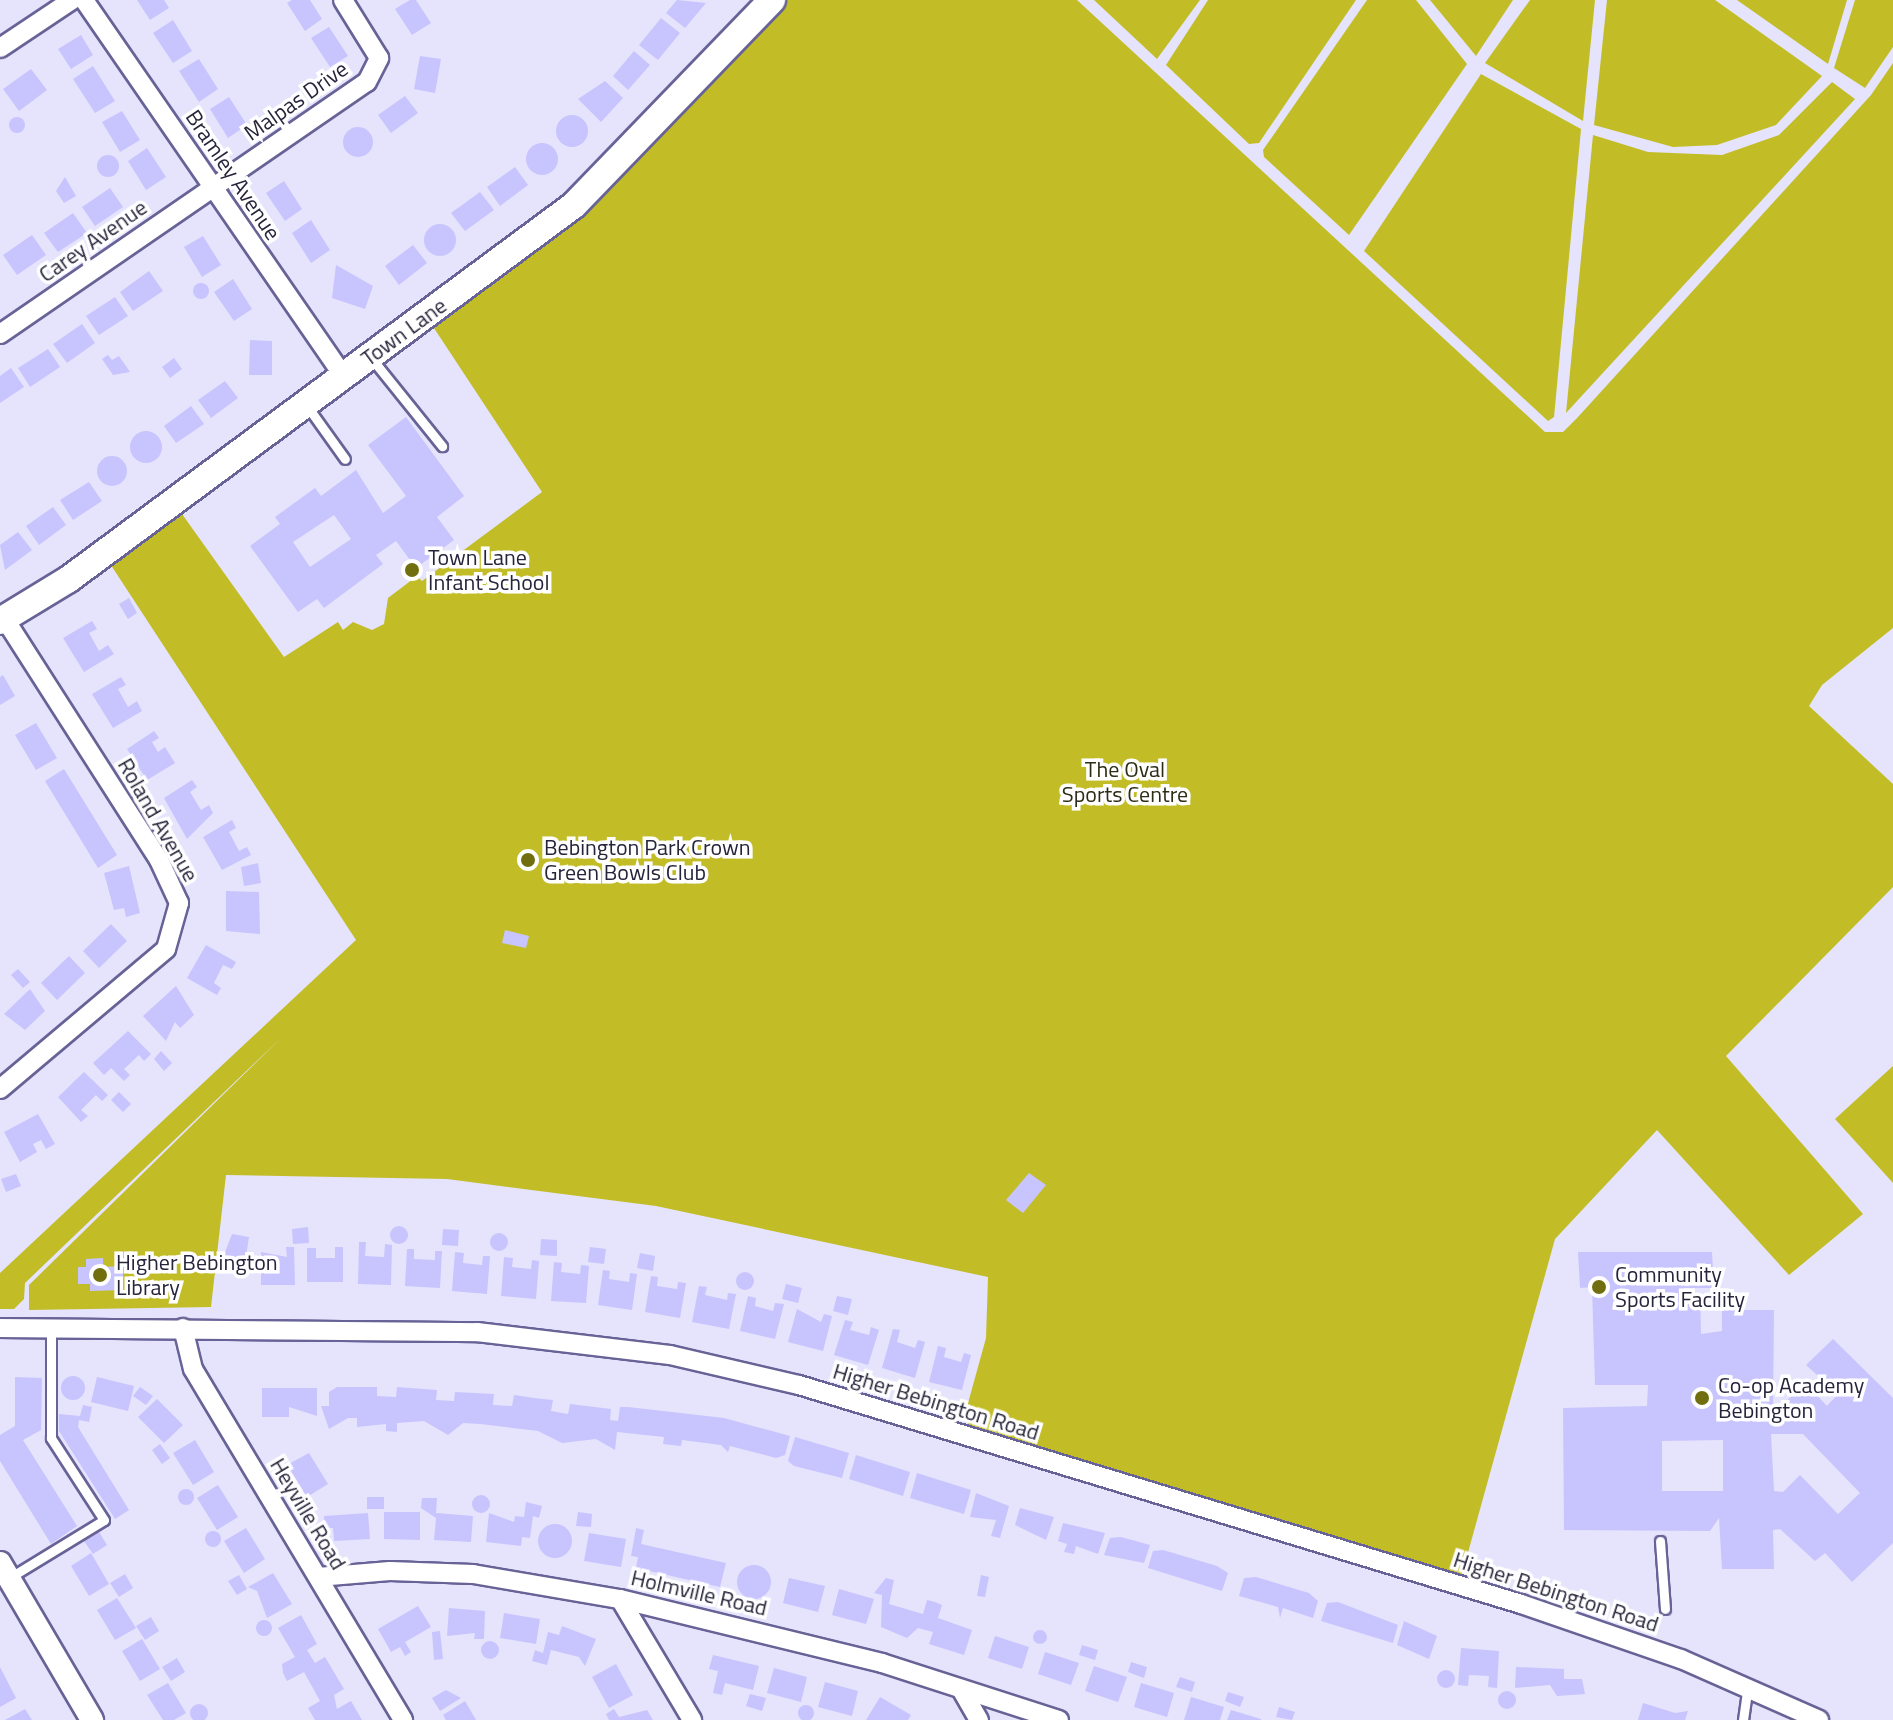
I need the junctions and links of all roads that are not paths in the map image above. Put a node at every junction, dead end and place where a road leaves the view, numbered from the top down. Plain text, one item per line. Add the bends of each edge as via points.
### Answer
1 (72, 0) edge
2 (84, 0) edge
3 (343, 0) edge
4 (772, 0) edge
5 (0, 48) edge
6 (213, 187) junction
7 (0, 334) edge
8 (370, 357) junction
9 (343, 376) junction
10 (305, 403) junction
11 (442, 446) dead end
12 (345, 459) dead end
13 (2, 620) edge
14 (0, 1089) edge
15 (0, 1328) edge
16 (51, 1328) junction
17 (183, 1328) junction
18 (1660, 1541) dead end
19 (3, 1570) edge
20 (318, 1577) junction
21 (620, 1599) junction
22 (1665, 1609) dead end
23 (961, 1689) junction
24 (1747, 1691) junction
25 (92, 1720) edge
26 (403, 1720) edge
27 (692, 1720) edge
28 (979, 1720) edge
29 (1059, 1720) edge
30 (1743, 1720) edge
31 (1819, 1720) edge

1 - 5 street
2 - 6 street, Bramley Avenue
3 - 6 street, Malpas Drive via 375,48 376,72
4 - 8 main road, Town Lane via 584,195
6 - 7 street, Carey Avenue
6 - 9 street, Bramley Avenue
8 - 9 main road, Town Lane
8 - 11 lane
9 - 10 main road, Town Lane
10 - 12 lane
10 - 13 main road, Town Lane via 69,579
13 - 14 street, Roland Avenue via 159,860 179,903 166,949
15 - 16 street, Higher Bebington Road
16 - 17 street, Higher Bebington Road
16 - 19 lane via 51,1438 104,1520
17 - 20 street, Heyville Road via 193,1369
17 - 24 street, Higher Bebington Road via 477,1332 670,1355 799,1385 1521,1604 1681,1659
18 - 22 lane
19 - 25 street
20 - 21 street, Holmville Road via 390,1571 473,1574
20 - 26 street, Heyville Road
21 - 23 street, Holmville Road via 796,1640
21 - 27 street
23 - 28 street
23 - 29 street, Holmville Road
24 - 30 lane
24 - 31 street, Higher Bebington Road

